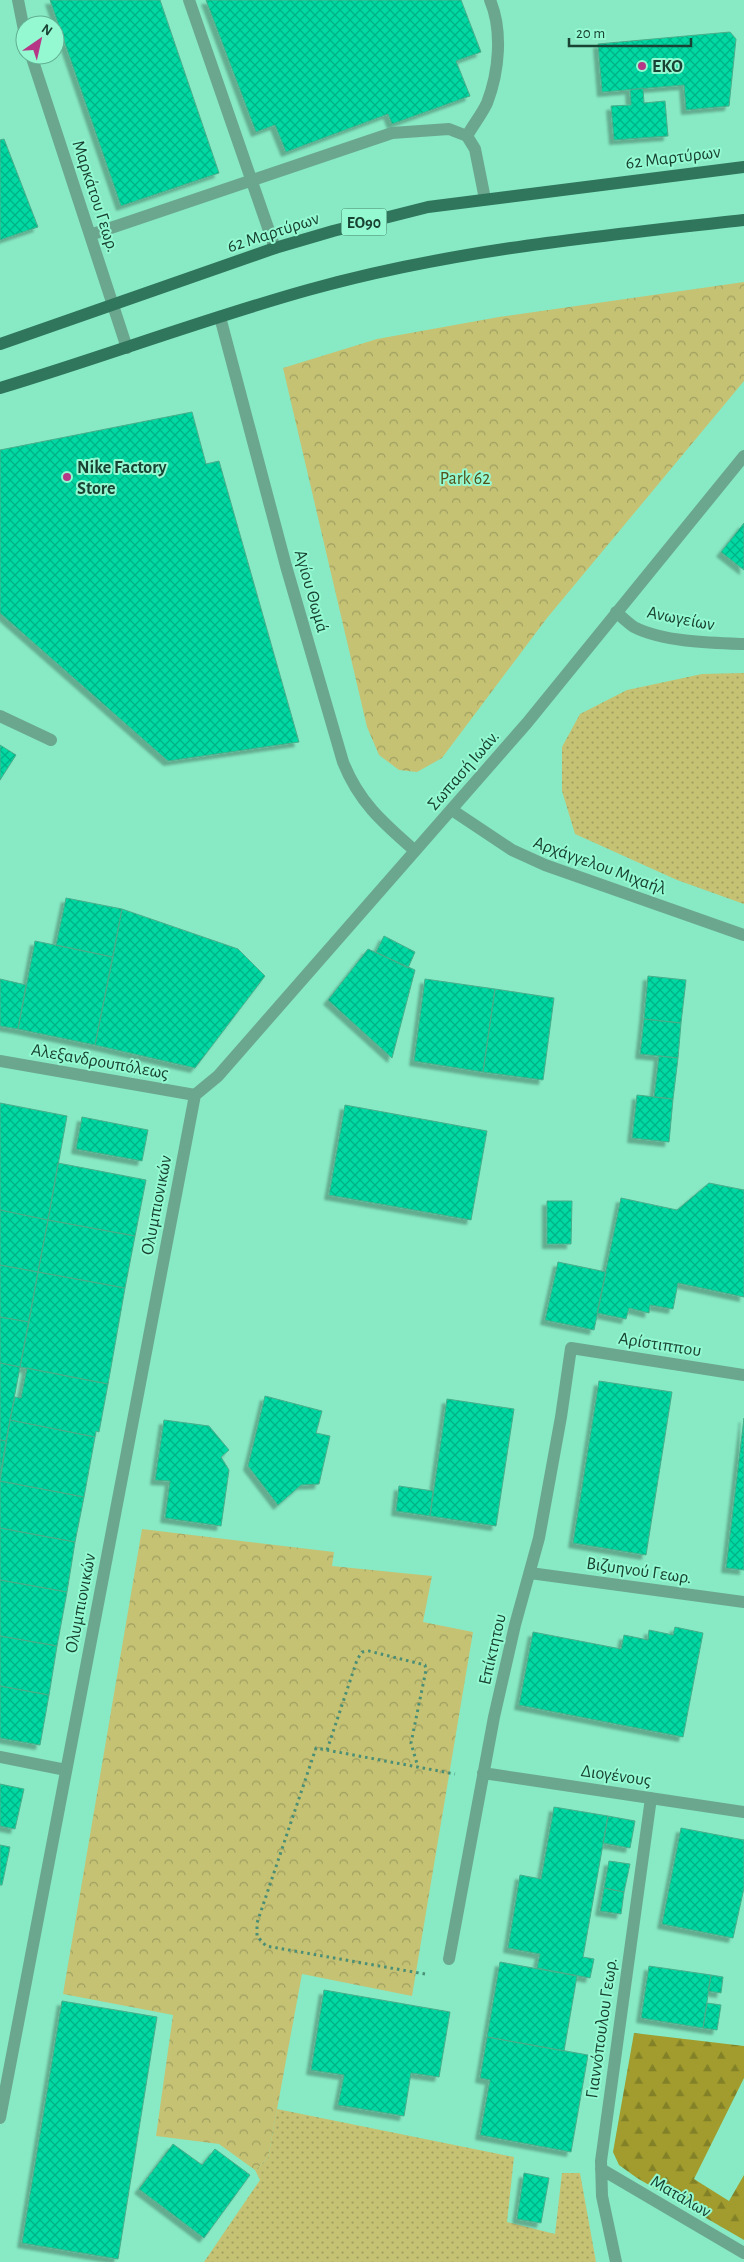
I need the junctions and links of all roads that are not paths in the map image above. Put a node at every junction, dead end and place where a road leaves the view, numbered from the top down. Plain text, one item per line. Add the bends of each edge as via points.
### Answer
1 (18, 0) edge
2 (189, 0) edge
3 (490, 0) edge
4 (21, 15) edge
5 (34, 65) edge
6 (466, 136) junction
7 (744, 167) edge
8 (253, 182) junction
9 (485, 199) junction
10 (744, 220) edge
11 (90, 235) junction
12 (275, 248) junction
13 (112, 304) junction
14 (220, 317) junction
15 (0, 344) edge
16 (127, 348) junction
17 (0, 388) edge
18 (744, 456) edge
19 (616, 612) junction
20 (744, 644) edge
21 (0, 716) edge
22 (51, 740) dead end
23 (452, 810) junction
24 (414, 850) junction
25 (744, 935) edge
26 (0, 1061) edge
27 (195, 1095) junction
28 (571, 1348) joint
29 (744, 1375) edge
30 (530, 1573) junction
31 (744, 1602) edge
32 (0, 1758) edge
33 (66, 1770) junction
34 (483, 1773) junction
35 (651, 1798) junction
36 (744, 1812) edge
37 (449, 1959) road end
38 (0, 2118) edge
39 (601, 2169) junction
40 (744, 2252) edge
41 (616, 2262) edge

1 - 4 street
2 - 8 street
3 - 6 street via 498,42 495,72 486,103
5 - 11 street, Μαρκάτου Γεωρ.
6 - 8 street via 449,129 392,133
6 - 9 street via 475,149
7 - 9 main road, 62 Μαρτύρων / ΕΟ90
8 - 11 street
8 - 12 street
9 - 12 main road, 62 Μαρτύρων / ΕΟ90 via 402,213
10 - 14 main road via 584,238 474,255 308,290
11 - 13 street, Μαρκάτου Γεωρ.
12 - 13 main road, 62 Μαρτύρων / ΕΟ90
13 - 15 main road, 62 Μαρτύρων / ΕΟ90
13 - 16 street, Μαρκάτου Γεωρ.
14 - 16 main road
14 - 24 street, Αγίου Θωμά via 343,762 356,792 384,824
16 - 17 main road
18 - 19 street, Σωπασή Ιωάν.
19 - 20 street, Ανωγείων via 633,626 654,634 693,642
19 - 23 street, Σωπασή Ιωάν.
21 - 22 street
23 - 24 street, Σωπασή Ιωάν.
23 - 25 street, Αρχάγγελου Μιχαήλ via 512,850 545,865
24 - 27 street, Σωπασή Ιωάν. via 218,1076
26 - 27 street, Αλεξανδρουπόλεως
27 - 33 street, Ολυμπιονικών
28 - 29 street, Αρίστιππου
28 - 30 street, Επίκτητου via 562,1417
30 - 31 street, Βιζυηνού Γεωρ.
30 - 34 street, Επίκτητου via 515,1625
32 - 33 street
33 - 38 street, Ολυμπιονικών
34 - 35 street, Διογένους
34 - 37 street, Επίκτητου
35 - 36 street, Διογένους
35 - 39 street, Γιαννόπουλου Γεωρ.
39 - 40 street, Ματάλων
39 - 41 street, Γιαννόπουλου Γεωρ. via 602,2196

